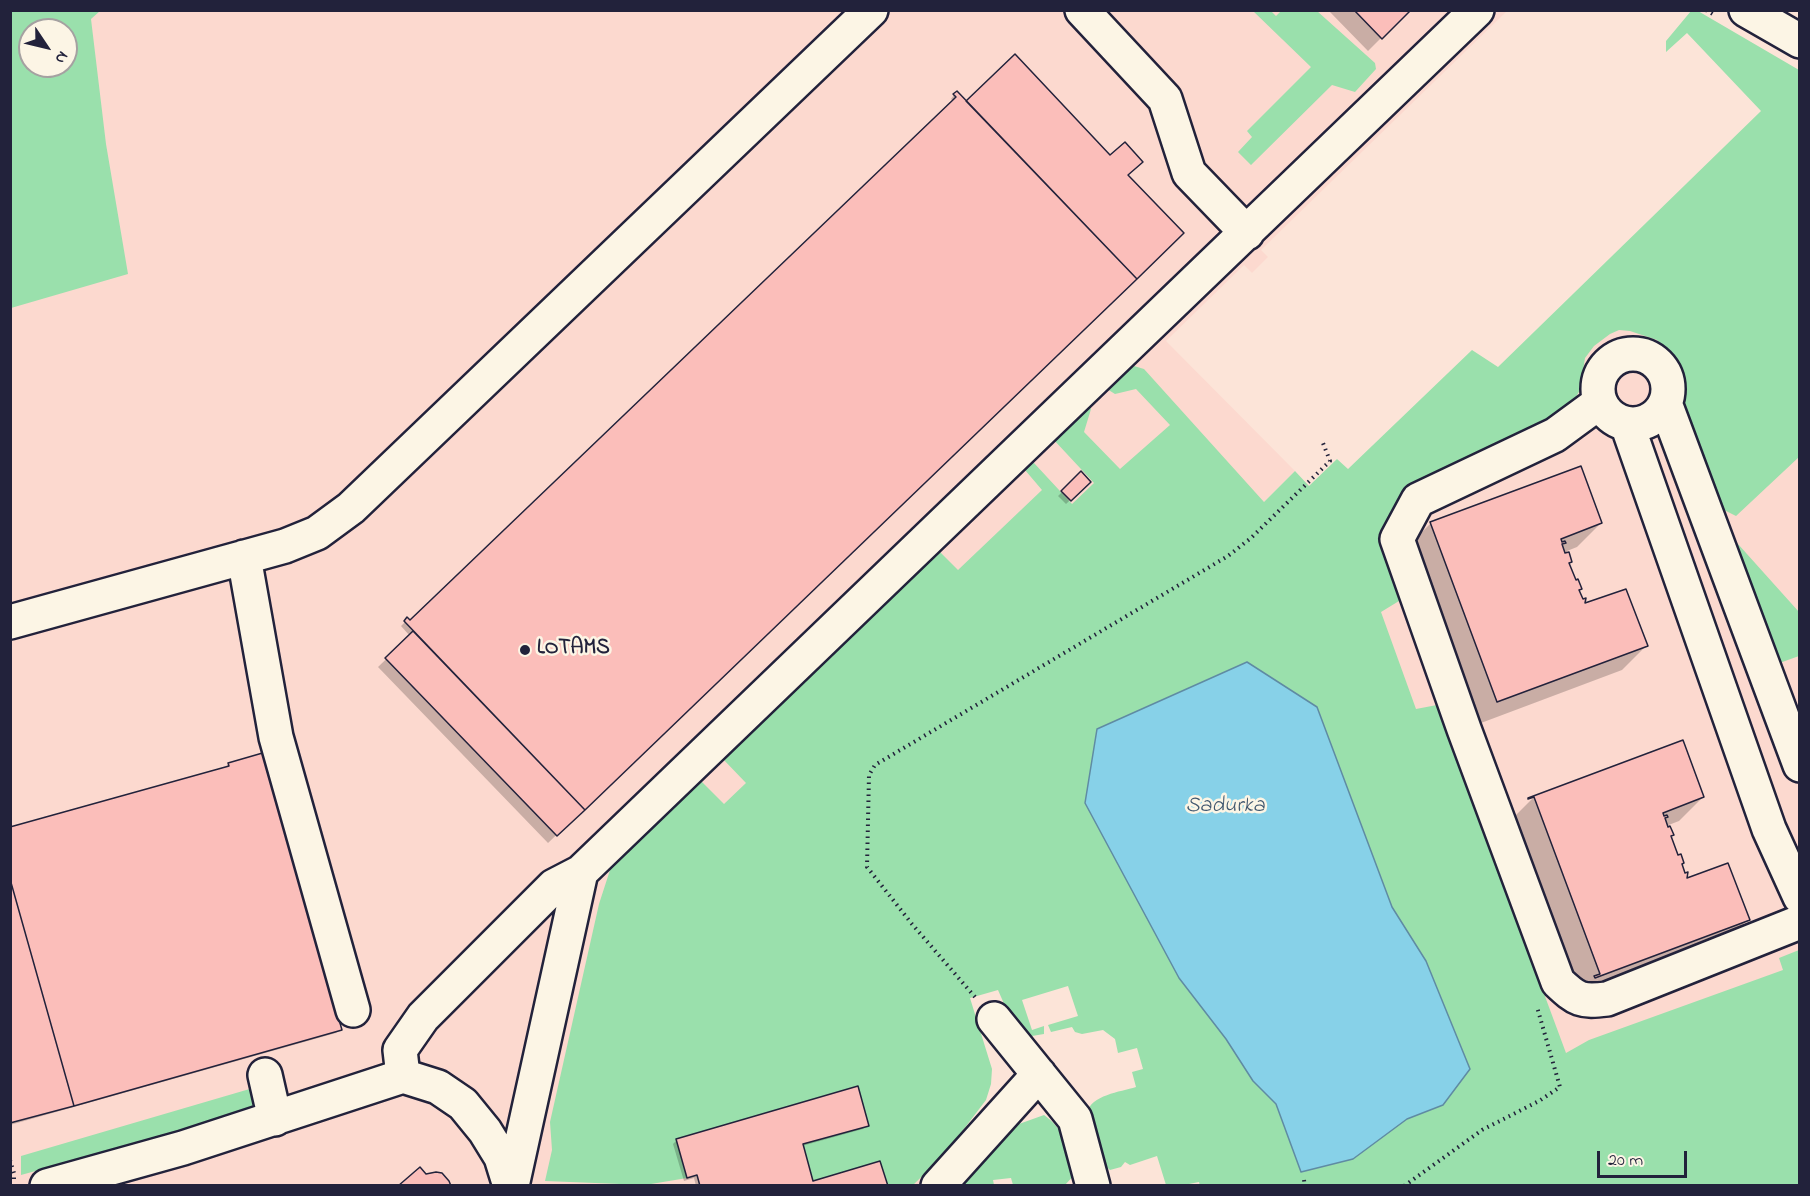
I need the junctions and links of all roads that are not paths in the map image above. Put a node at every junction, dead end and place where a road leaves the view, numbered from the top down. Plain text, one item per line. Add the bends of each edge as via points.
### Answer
1 (871, 10) edge
2 (1082, 10) edge
3 (1477, 10) edge
4 (1746, 10) edge
5 (1800, 41) edge
6 (1246, 233) junction
7 (1600, 402) junction
8 (1665, 403) junction
9 (1627, 424) junction
10 (244, 557) junction
11 (10, 622) edge
12 (1764, 670) junction
13 (1719, 687) junction
14 (1800, 765) edge
15 (581, 872) junction
16 (1800, 897) edge
17 (1800, 922) edge
18 (353, 1011) dead end
19 (994, 1019) road end
20 (1039, 1074) junction
21 (265, 1075) dead end
22 (403, 1076) junction
23 (275, 1119) junction
24 (47, 1185) edge
25 (511, 1185) edge
26 (938, 1185) edge
27 (1094, 1185) edge

1 - 10 lane via 351,508 317,533
2 - 6 lane via 1165,99 1189,173
3 - 6 lane
4 - 5 lane
6 - 15 lane
7 - 8 lane via 1597,390 1604,368 1613,360 1634,353 1646,356 1663,370 1668,381
7 - 9 lane via 1606,412
7 - 17 lane via 1555,435 1418,500 1397,539 1558,982 1585,1001 1607,999
8 - 9 lane via 1650,420
8 - 12 lane
9 - 13 lane
10 - 11 lane
10 - 18 lane via 276,737
12 - 13 lane
12 - 14 lane
13 - 16 lane via 1769,829
15 - 22 lane via 554,886 423,1017 400,1050
15 - 25 lane
19 - 20 lane
20 - 26 lane
20 - 27 lane via 1075,1119
21 - 23 lane
22 - 23 lane
22 - 25 lane via 438,1087 463,1104 501,1157
23 - 24 lane

